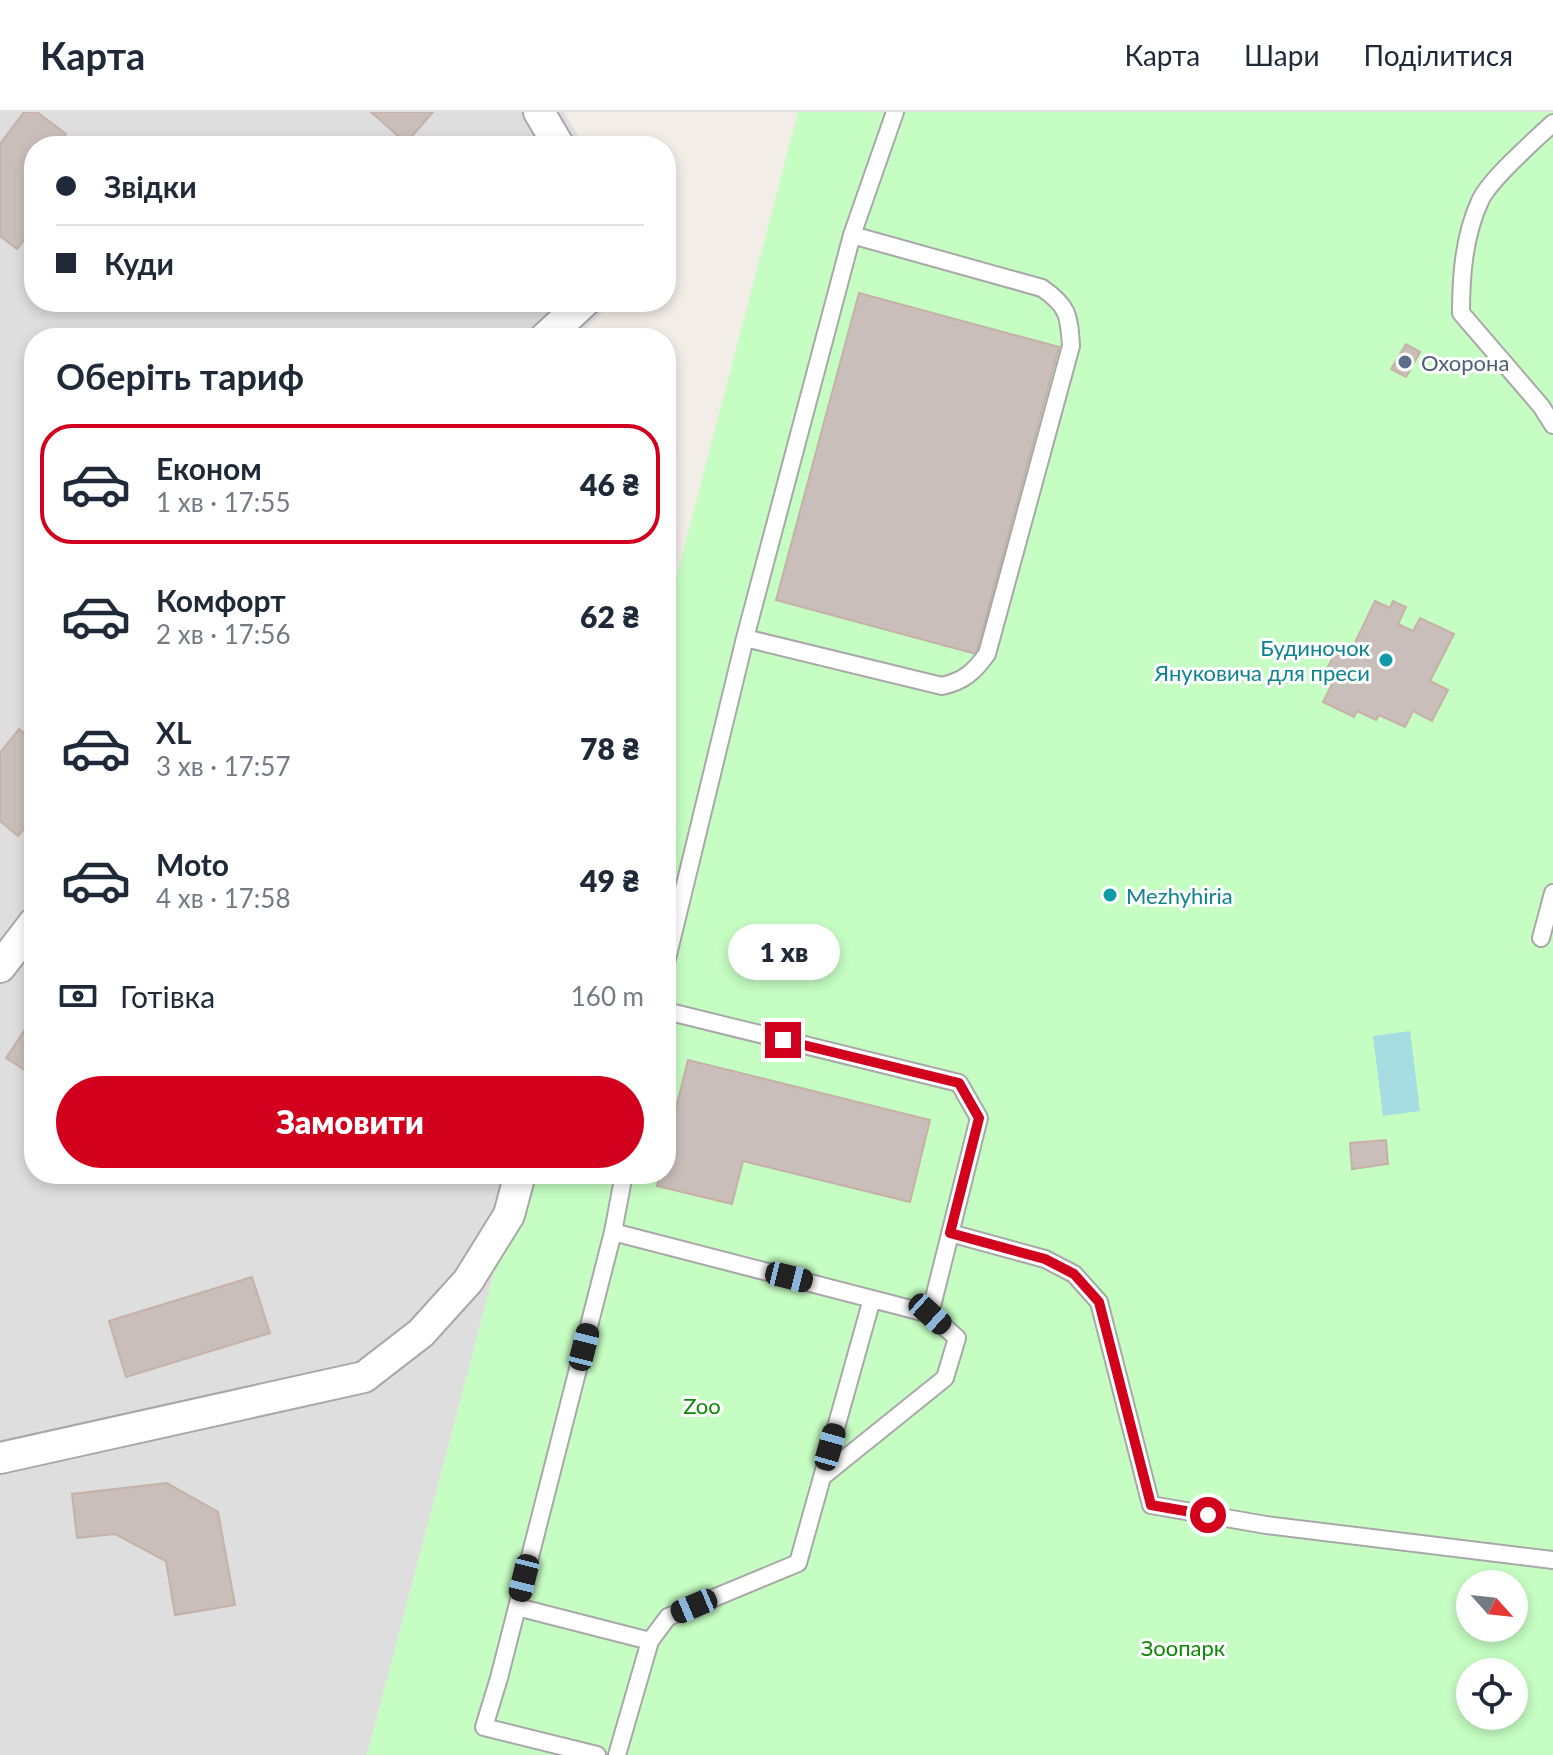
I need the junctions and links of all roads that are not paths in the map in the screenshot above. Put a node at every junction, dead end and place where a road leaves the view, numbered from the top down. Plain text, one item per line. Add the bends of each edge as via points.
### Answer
1 (539, 112) edge
2 (895, 112) edge
3 (1553, 123) edge
4 (553, 136) edge
5 (852, 235) junction
6 (573, 312) edge
7 (556, 328) edge
8 (1553, 425) edge
9 (745, 638) junction
10 (1553, 893) edge
11 (676, 922) edge
12 (24, 936) edge
13 (1541, 938) dead end
14 (0, 967) edge
15 (676, 1013) edge
16 (517, 1184) edge
17 (622, 1184) edge
18 (613, 1232) junction
19 (950, 1233) junction
20 (872, 1299) junction
21 (930, 1314) junction
22 (0, 1458) edge
23 (822, 1477) junction
24 (1553, 1560) edge
25 (517, 1607) junction
26 (650, 1641) junction
27 (597, 1755) edge
28 (617, 1755) edge

1 - 4 street
2 - 5 lane
3 - 8 lane via 1480,199 1462,263 1461,313
5 - 9 lane
5 - 9 lane via 1042,288 1062,302 1071,346 987,654 974,673 942,686
6 - 7 street
9 - 11 lane
10 - 13 lane
12 - 14 street
15 - 19 lane via 959,1083 979,1118
16 - 22 street via 509,1215 468,1281 421,1333 364,1377
17 - 18 lane
18 - 20 lane
18 - 25 lane
19 - 21 lane
19 - 24 lane via 1045,1259 1074,1274 1099,1302 1151,1505 1266,1525
20 - 21 lane
20 - 23 lane
21 - 23 lane via 957,1338 945,1378
23 - 26 lane via 798,1563 668,1617
25 - 26 lane
25 - 27 lane via 484,1727
26 - 28 lane

